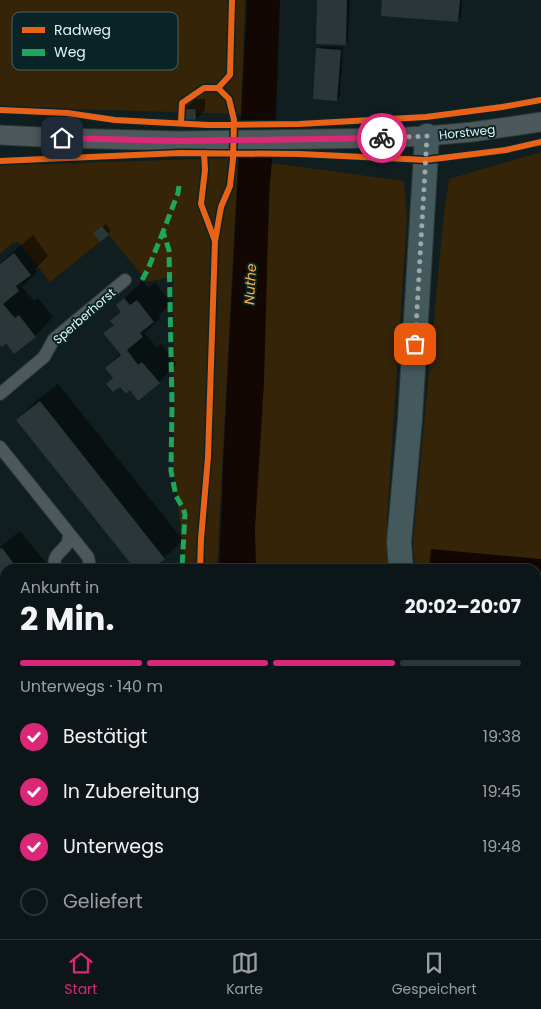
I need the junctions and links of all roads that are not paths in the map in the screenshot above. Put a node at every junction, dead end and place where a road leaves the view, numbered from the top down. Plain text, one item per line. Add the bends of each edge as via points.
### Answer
1 (541, 122) edge
2 (0, 135) edge
3 (427, 136) junction
4 (62, 138) junction
5 (0, 142) edge
6 (125, 280) dead end
7 (0, 394) edge
8 (0, 447) edge
9 (69, 533) junction
10 (54, 564) edge
11 (90, 564) edge
12 (401, 564) edge

1 - 3 street, Horstweg
2 - 4 street, Horstweg
3 - 4 street, Horstweg via 180,141
3 - 12 highway via 410,419 399,542
4 - 5 street, Horstweg
6 - 7 street, Sperberhorst via 54,339 44,357
8 - 9 street
9 - 10 street via 68,543 58,553
9 - 11 street via 88,557

